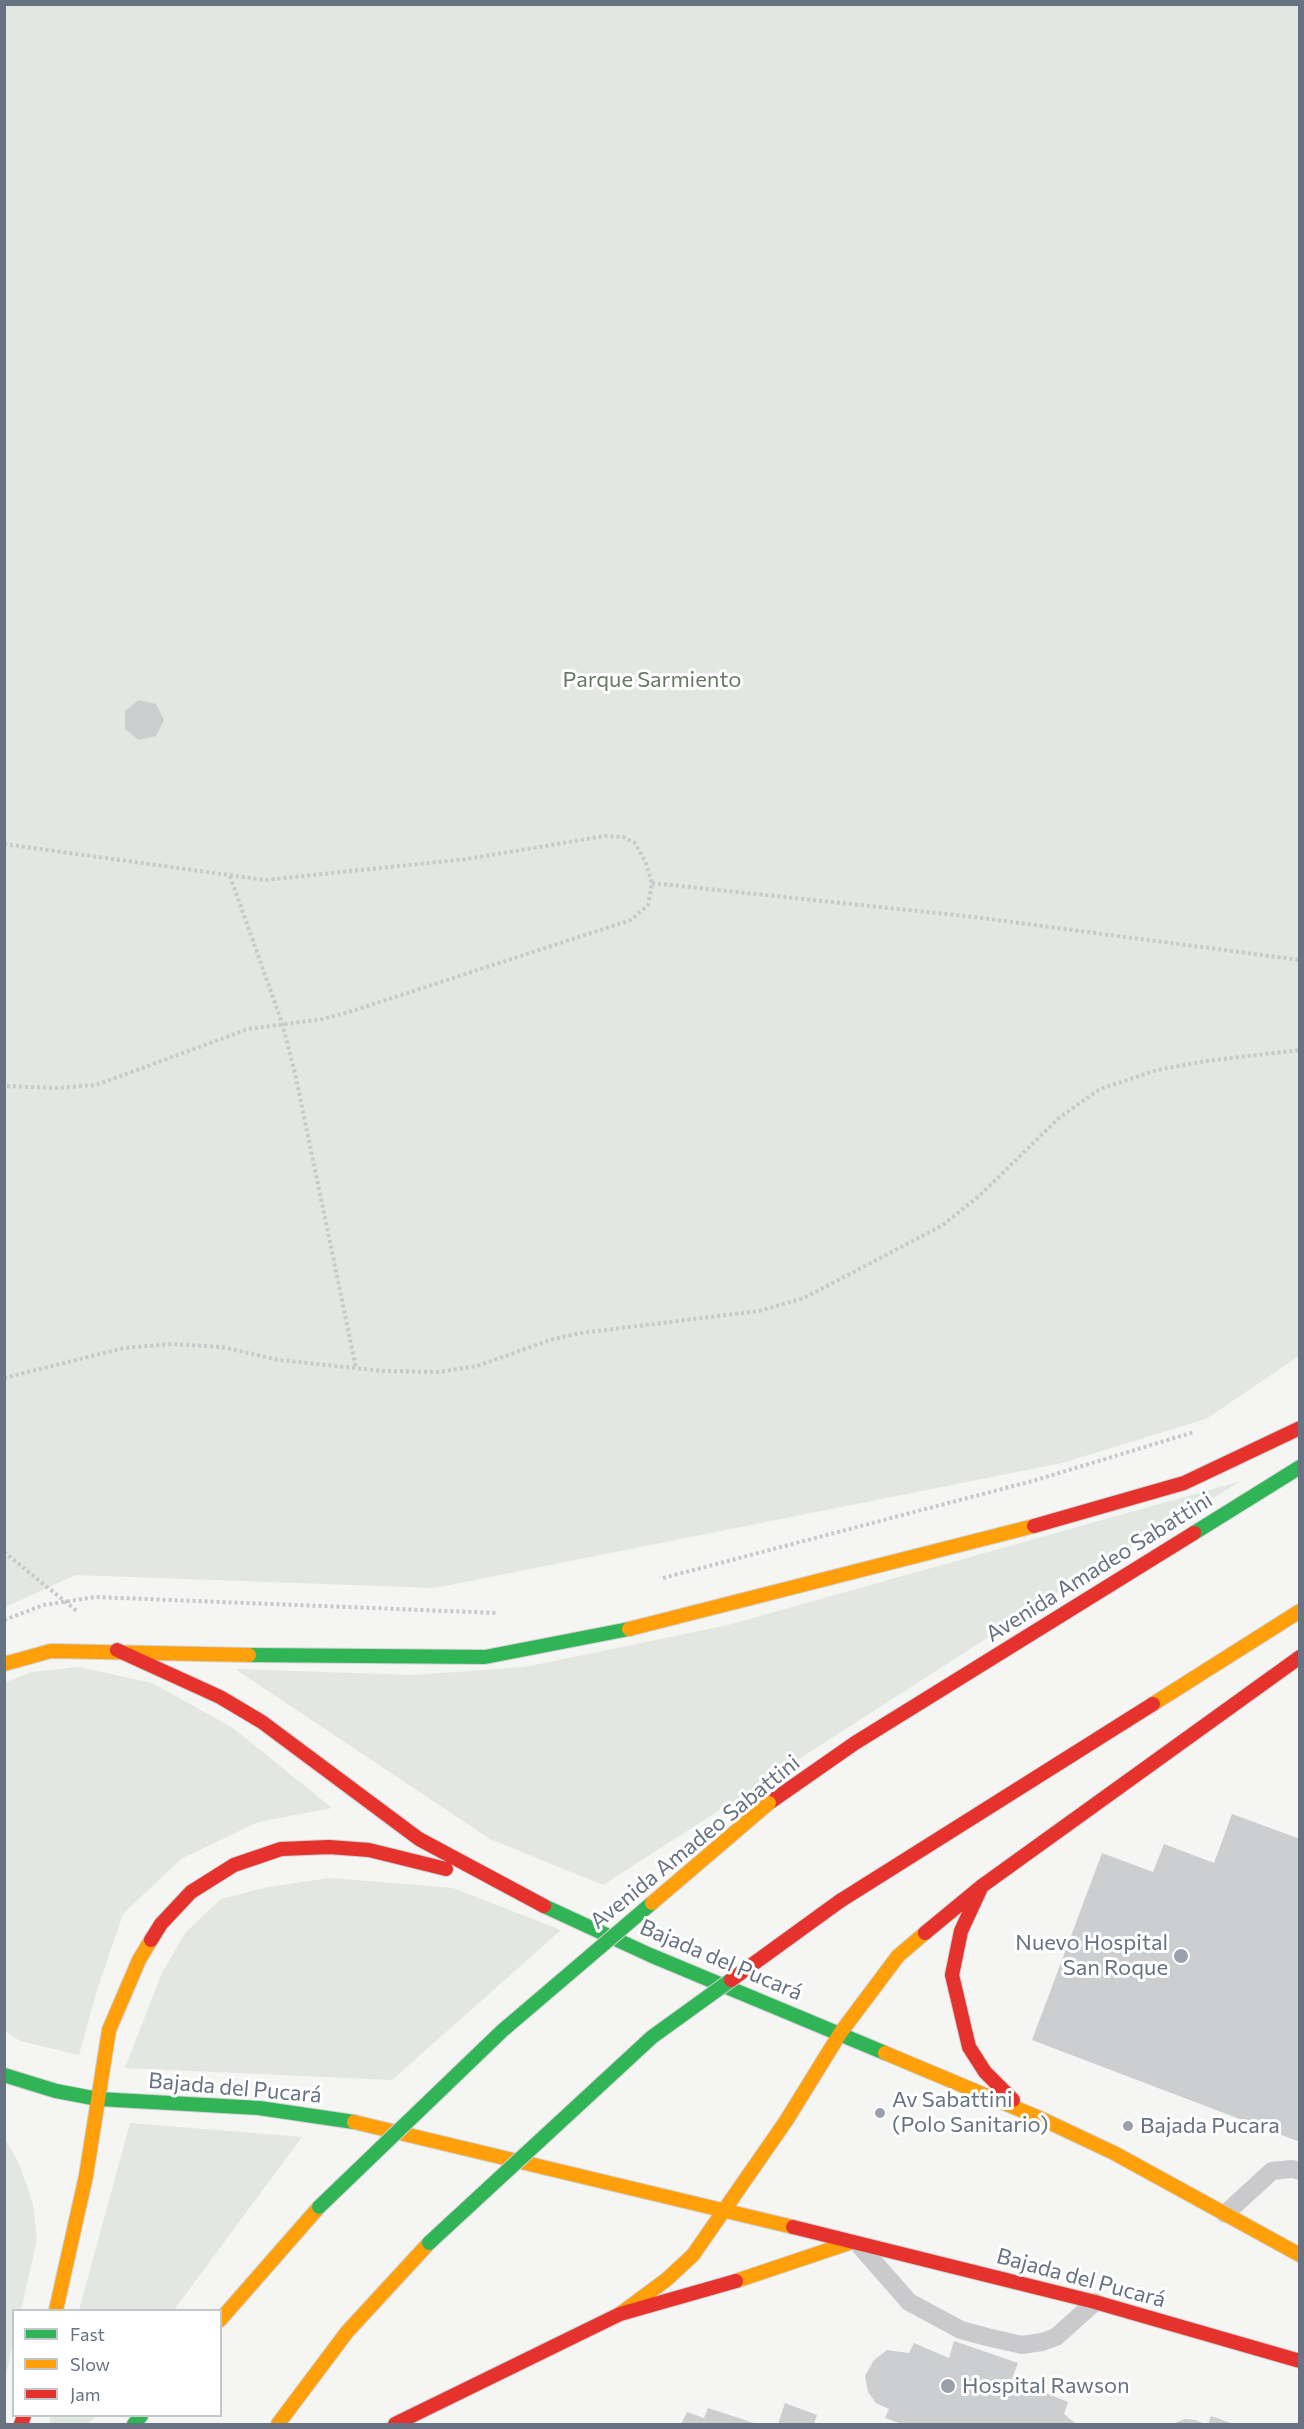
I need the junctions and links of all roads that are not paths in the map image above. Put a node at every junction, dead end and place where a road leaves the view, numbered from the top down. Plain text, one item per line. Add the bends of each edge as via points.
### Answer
1 (1299, 1428) edge
2 (1299, 1467) edge
3 (1299, 1611) edge
4 (117, 1650) junction
5 (1299, 1657) edge
6 (4, 1664) edge
7 (982, 1886) junction
8 (535, 1902) junction
9 (841, 2032) junction
10 (4, 2075) edge
11 (98, 2100) junction
12 (1023, 2110) junction
13 (1299, 2171) edge
14 (727, 2210) junction
15 (1225, 2214) junction
16 (854, 2242) junction
17 (1299, 2255) edge
18 (1095, 2302) junction
19 (56, 2309) edge
20 (620, 2314) junction
21 (222, 2318) edge
22 (1299, 2361) edge
23 (278, 2424) edge
24 (395, 2424) edge

1 - 4 main road via 1184,1483 994,1538 526,1652 423,1658
2 - 21 main road, Avenida Amadeo Sabattini, bridge via 855,1743 769,1803 502,2031 319,2207
3 - 23 main road, bridge via 840,1901 652,2037 429,2243 347,2332
4 - 6 main road via 51,1651
4 - 8 main road, Bajada del Pucará via 220,1696 262,1722 419,1839
5 - 7 main road
7 - 9 main road via 898,1956
7 - 12 main road via 961,1931 952,1975 957,2004 969,2047 985,2072
8 - 9 main road, Bajada del Pucará via 650,1955
8 - 11 main road via 414,1859 369,1850 281,1850 234,1865 191,1892 161,1924 139,1960 109,2030
9 - 12 main road, Bajada del Pucará
9 - 14 main road
10 - 11 main road, Bajada del Pucará
11 - 14 main road, Bajada del Pucará via 309,2113
11 - 19 main road via 86,2176
12 - 15 main road, Bajada del Pucará via 1114,2153
13 - 15 lane via 1272,2172
14 - 16 main road, Bajada del Pucará
14 - 20 main road via 693,2255
15 - 17 main road, Bajada del Pucará
16 - 18 main road, Bajada del Pucará
16 - 18 lane via 902,2297 942,2322 987,2337 1022,2345 1042,2342 1056,2337
16 - 20 main road via 770,2271
18 - 22 main road, Bajada del Pucará
20 - 24 main road

